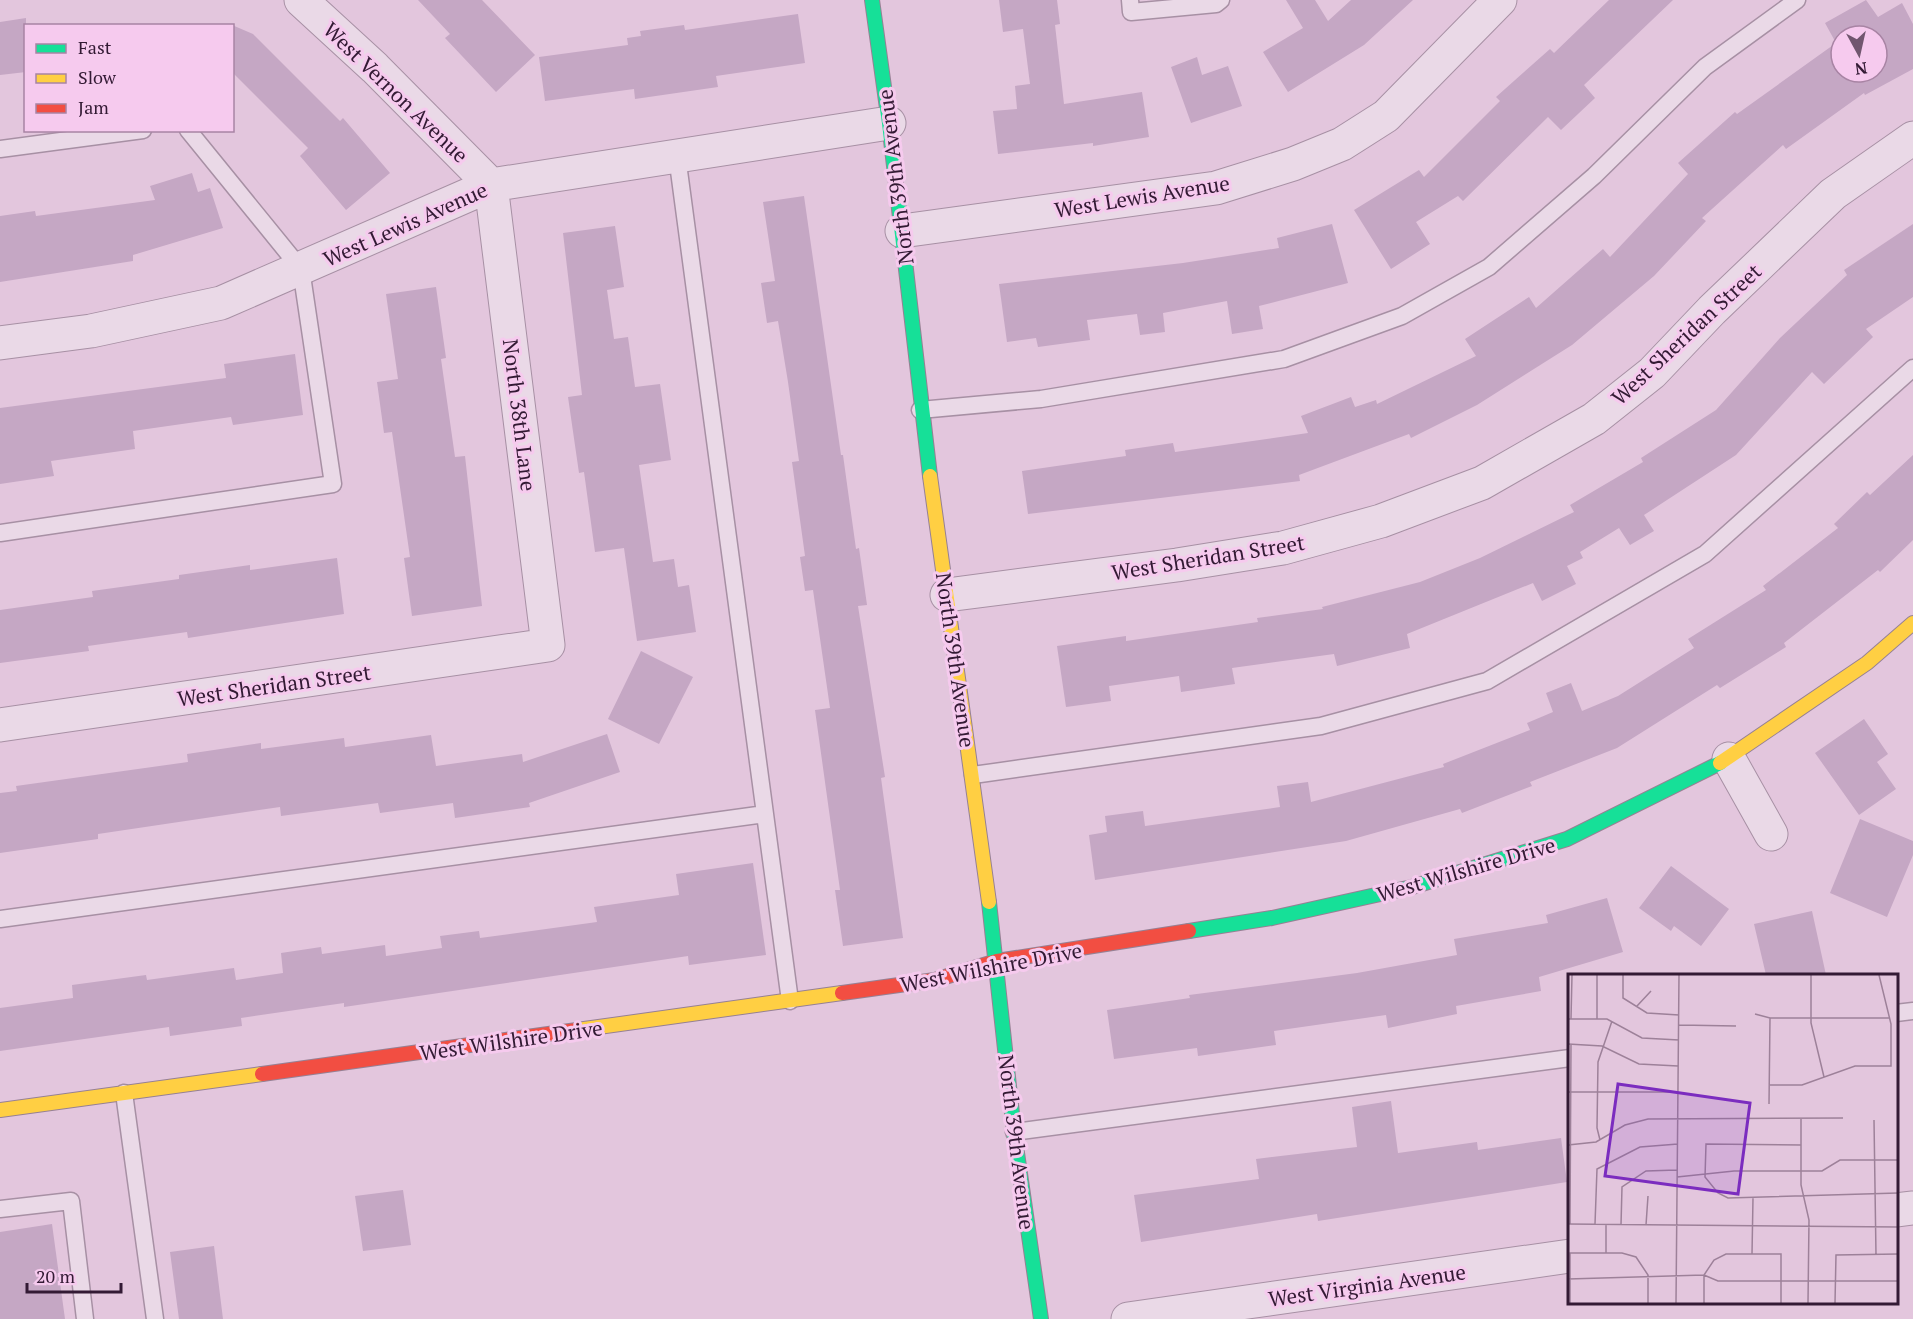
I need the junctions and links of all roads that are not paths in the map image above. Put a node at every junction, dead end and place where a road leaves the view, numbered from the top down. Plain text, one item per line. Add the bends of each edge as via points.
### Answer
1 (301, 0) edge
2 (872, 0) edge
3 (1130, 0) edge
4 (1221, 0) edge
5 (1500, 0) edge
6 (1797, 0) edge
7 (890, 123) junction
8 (127, 132) edge
9 (190, 132) edge
10 (1913, 138) edge
11 (0, 148) edge
12 (677, 156) junction
13 (491, 185) junction
14 (902, 231) junction
15 (300, 269) junction
16 (0, 343) edge
17 (1913, 368) edge
18 (920, 410) junction
19 (0, 533) edge
20 (946, 595) junction
21 (1913, 623) edge
22 (548, 645) joint
23 (0, 724) edge
24 (1729, 759) junction
25 (973, 775) junction
26 (765, 814) junction
27 (1771, 834) dead end
28 (0, 919) edge
29 (997, 961) junction
30 (790, 1001) junction
31 (1913, 1011) edge
32 (1898, 1013) edge
33 (1568, 1058) edge
34 (124, 1093) junction
35 (0, 1110) edge
36 (1014, 1132) junction
37 (1913, 1208) edge
38 (0, 1209) edge
39 (1898, 1210) edge
40 (1568, 1256) edge
41 (85, 1319) edge
42 (155, 1319) edge
43 (1041, 1319) edge
44 (1128, 1319) edge

1 - 13 street, West Vernon Avenue
2 - 7 street, North 39th Avenue
3 - 4 lane via 1131,12
5 - 14 street, West Lewis Avenue via 1386,116 1342,144 1293,164 1216,188
6 - 18 lane via 1705,67 1594,176 1489,267 1402,316 1284,359 1041,399
7 - 12 street, West Lewis Avenue
7 - 14 street, North 39th Avenue
8 - 11 lane
9 - 15 lane
10 - 20 street, West Sheridan Street via 1833,194 1652,372 1602,412 1482,483 1381,521 1283,548
12 - 13 street, West Lewis Avenue
12 - 26 lane
13 - 15 street, West Lewis Avenue
13 - 22 street, North 38th Lane
14 - 18 street, North 39th Avenue
15 - 16 street, West Lewis Avenue via 221,303 92,330
15 - 19 lane via 333,484
17 - 25 lane via 1705,555 1487,681 1321,726
18 - 20 street, North 39th Avenue
20 - 25 street, North 39th Avenue
21 - 24 street, West Wilshire Drive via 1867,663
22 - 23 street, West Sheridan Street
24 - 27 street
24 - 29 street, West Wilshire Drive via 1567,839 1412,887 1272,918
25 - 29 street, North 39th Avenue
26 - 28 lane
26 - 30 lane
29 - 30 street, West Wilshire Drive via 935,980
29 - 36 street, North 39th Avenue
30 - 34 street, West Wilshire Drive
31 - 32 lane
33 - 36 lane
34 - 35 street, West Wilshire Drive
34 - 42 lane
36 - 43 street, North 39th Avenue
37 - 39 street
38 - 41 lane via 71,1201
40 - 44 street, West Virginia Avenue

